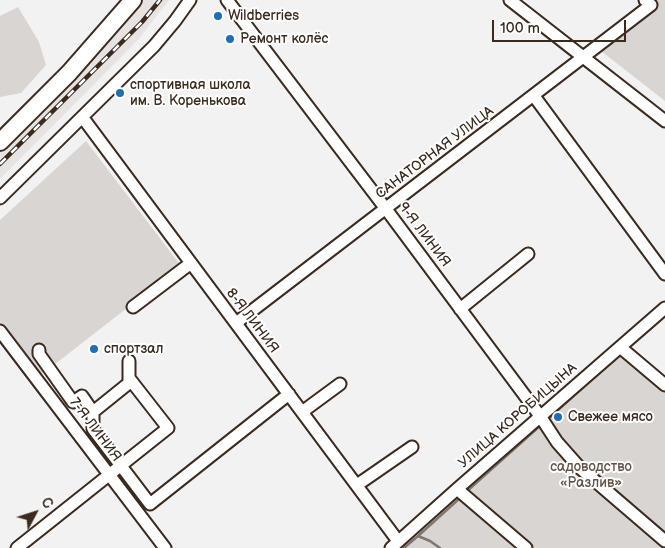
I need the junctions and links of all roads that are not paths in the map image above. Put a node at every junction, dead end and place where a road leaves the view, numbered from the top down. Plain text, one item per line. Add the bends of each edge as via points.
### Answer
1 (120, 0) edge
2 (133, 0) edge
3 (190, 0) edge
4 (227, 0) edge
5 (510, 0) edge
6 (648, 2) edge
7 (584, 57) junction
8 (534, 96) junction
9 (83, 118) junction
10 (665, 121) edge
11 (0, 129) edge
12 (0, 142) edge
13 (0, 198) edge
14 (386, 209) junction
15 (528, 254) dead end
16 (191, 263) junction
17 (665, 274) edge
18 (133, 307) dead end
19 (665, 308) edge
20 (460, 309) junction
21 (236, 323) junction
22 (0, 331) edge
23 (620, 347) junction
24 (39, 350) dead end
25 (129, 361) dead end
26 (129, 378) junction
27 (340, 384) dead end
28 (665, 385) edge
29 (289, 394) junction
30 (93, 412) junction
31 (302, 412) junction
32 (540, 416) junction
33 (412, 447) dead end
34 (120, 465) junction
35 (109, 474) junction
36 (357, 485) junction
37 (457, 488) junction
38 (665, 541) edge
39 (395, 544) edge
40 (17, 548) edge
41 (166, 548) edge
42 (526, 548) edge

1 - 11 highway
2 - 12 highway via 69,73
3 - 9 street via 166,33
4 - 14 street, 9-Я ЛИНИЯ
5 - 7 street
6 - 7 street, САНАТОРНАЯ УЛИЦА
7 - 8 street, САНАТОРНАЯ УЛИЦА
7 - 10 street
8 - 14 street, САНАТОРНАЯ УЛИЦА
8 - 17 street
9 - 13 street
9 - 16 street, 8-Я ЛИНИЯ
14 - 20 street, 9-Я ЛИНИЯ
14 - 21 street, САНАТОРНАЯ УЛИЦА
15 - 20 street
16 - 18 street
16 - 21 street, 8-Я ЛИНИЯ
19 - 23 street, УЛИЦА КОРОБИЦЫНА
20 - 32 street, 9-Я ЛИНИЯ
21 - 29 street, 8-Я ЛИНИЯ
22 - 35 street, 7-Я ЛИНИЯ
23 - 28 street
23 - 32 street, УЛИЦА КОРОБИЦЫНА
24 - 30 street via 74,402 82,396
25 - 26 street
26 - 30 street via 129,383
26 - 34 street via 168,428
27 - 31 street
29 - 31 street, 8-Я ЛИНИЯ
29 - 34 street via 150,504
30 - 34 street via 93,429
31 - 36 street, 8-Я ЛИНИЯ
32 - 37 street, УЛИЦА КОРОБИЦЫНА
32 - 38 street, 9-Я ЛИНИЯ via 580,468
33 - 36 street
34 - 35 street
35 - 40 street
35 - 41 street, 7-Я ЛИНИЯ
36 - 39 street, 8-Я ЛИНИЯ
37 - 39 street, УЛИЦА КОРОБИЦЫНА
37 - 42 street

